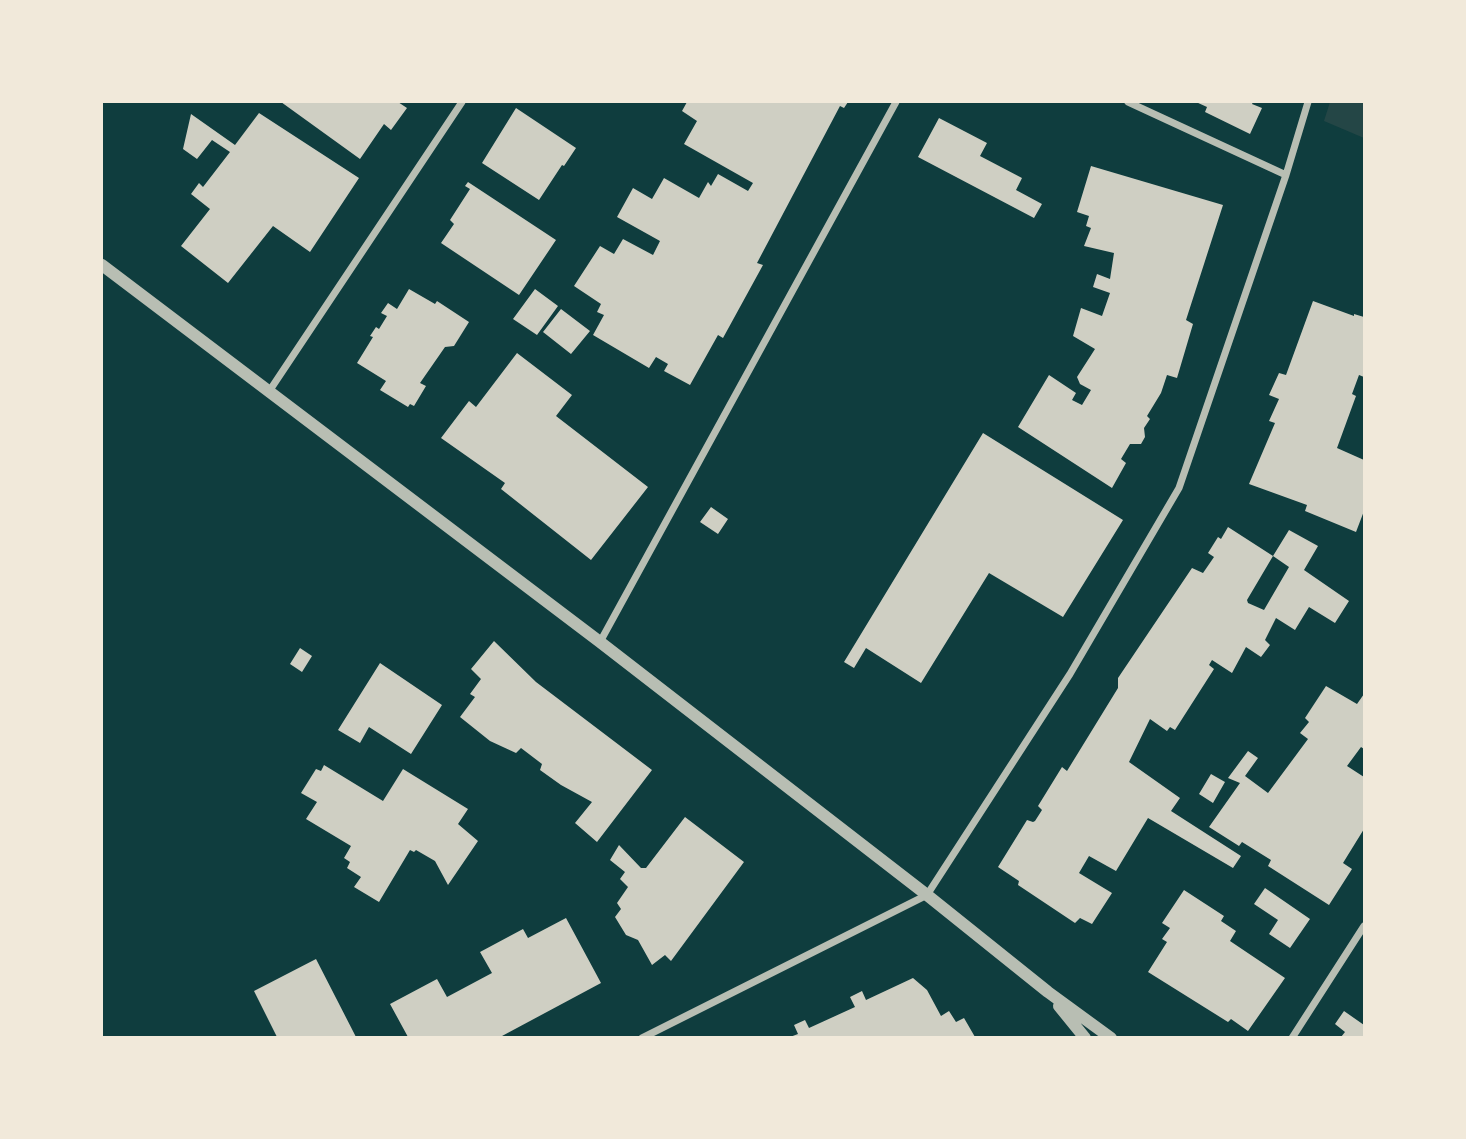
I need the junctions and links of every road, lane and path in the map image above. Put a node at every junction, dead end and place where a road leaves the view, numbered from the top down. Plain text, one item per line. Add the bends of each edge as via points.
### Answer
1 (462, 102) edge
2 (897, 102) edge
3 (1128, 102) edge
4 (1308, 102) edge
5 (1286, 175) junction
6 (102, 265) edge
7 (268, 393) junction
8 (600, 642) junction
9 (927, 895) junction
10 (1364, 926) edge
11 (1048, 992) junction
12 (642, 1038) edge
13 (1085, 1038) edge
14 (1111, 1038) edge
15 (1292, 1038) edge

1 - 7 street
2 - 8 street
3 - 5 street
4 - 5 street
5 - 9 street via 1179,488 1070,674
6 - 7 street
7 - 8 street
8 - 9 street
9 - 11 street
9 - 12 street
10 - 15 street
11 - 13 street
11 - 14 street

